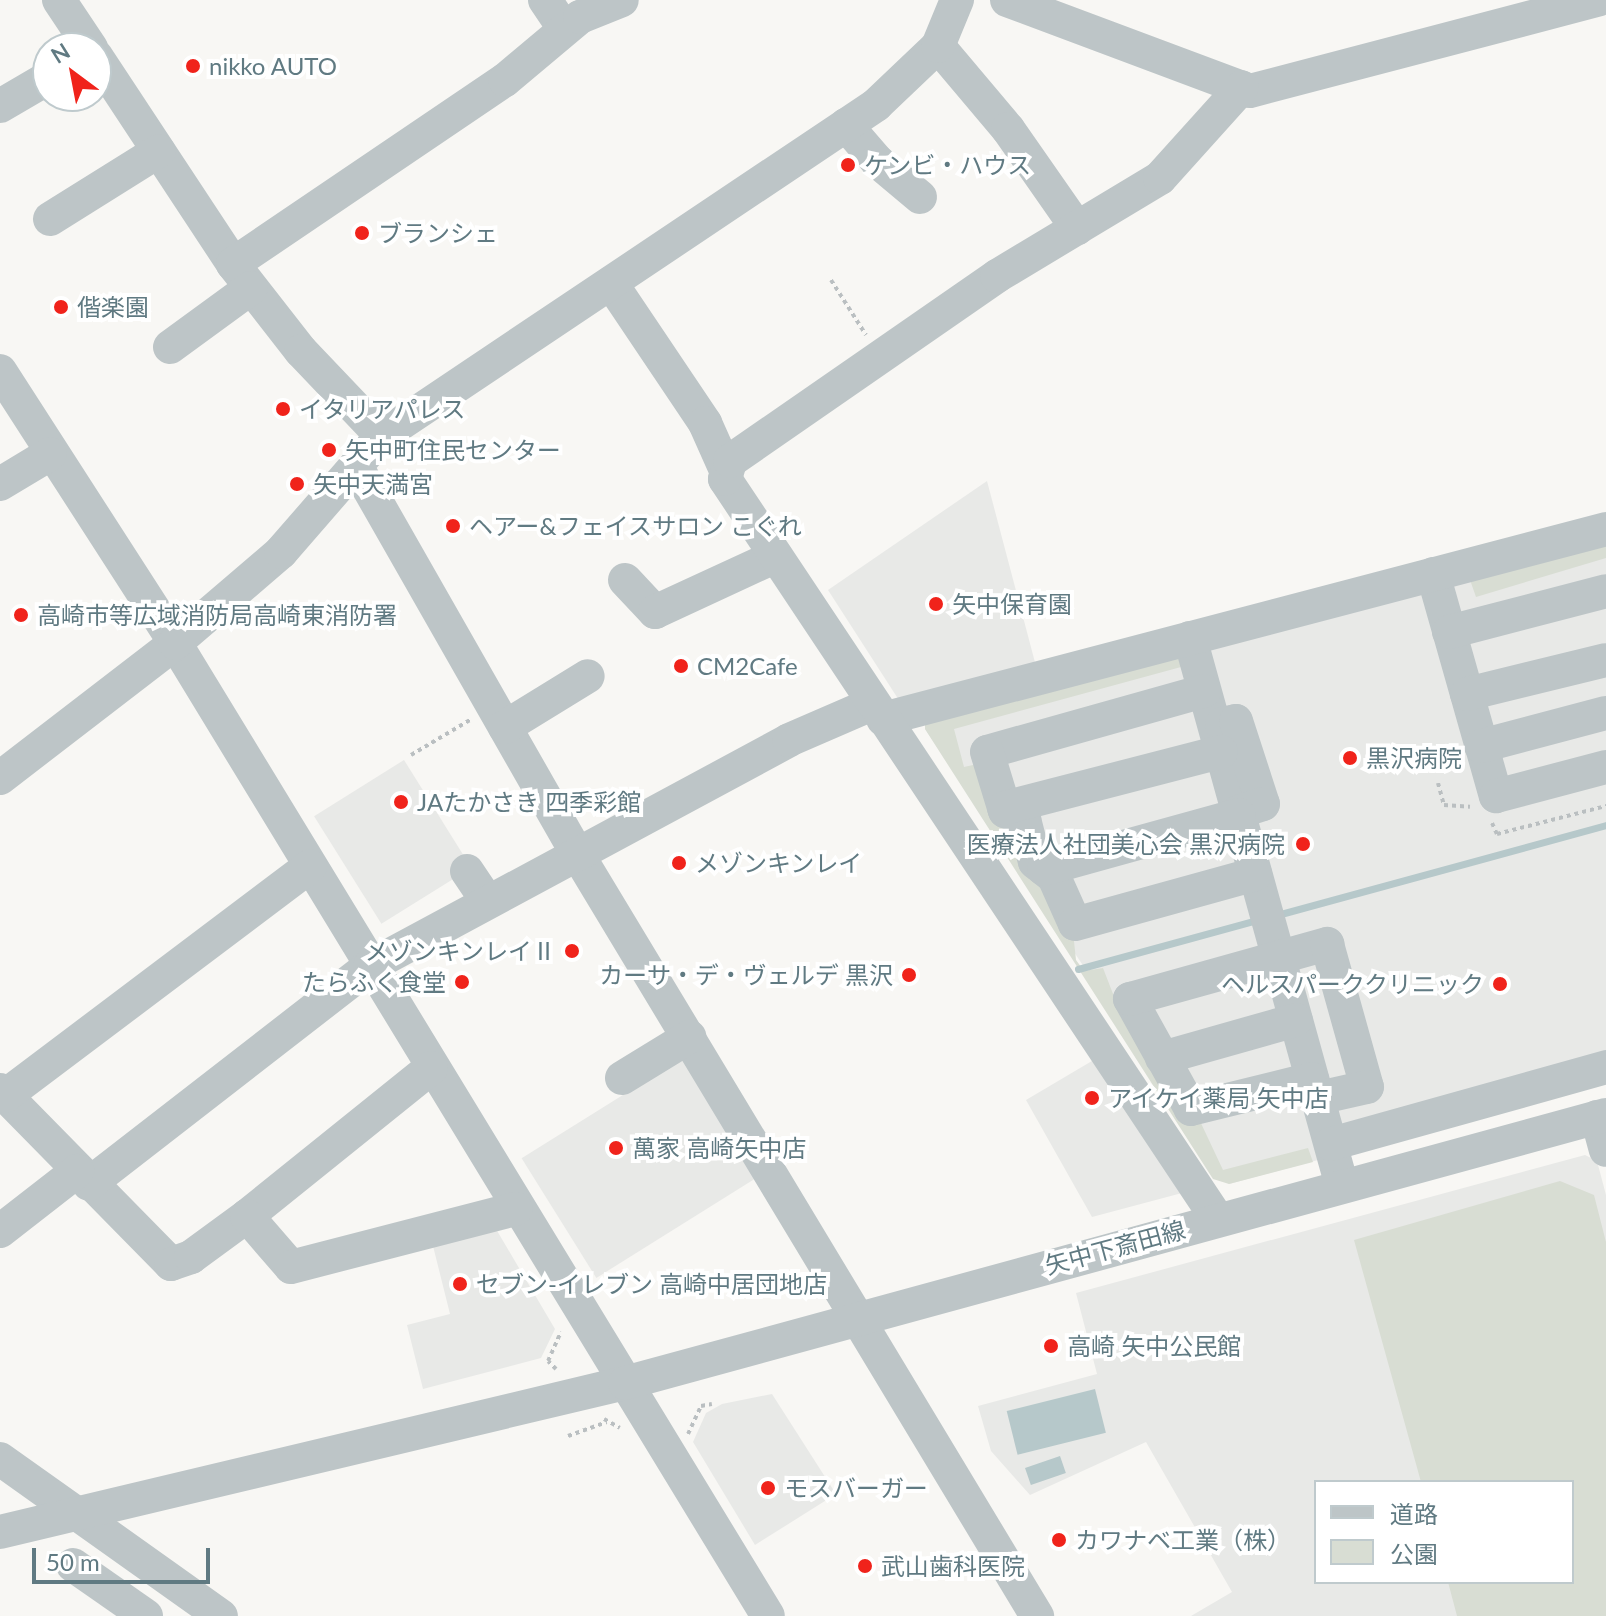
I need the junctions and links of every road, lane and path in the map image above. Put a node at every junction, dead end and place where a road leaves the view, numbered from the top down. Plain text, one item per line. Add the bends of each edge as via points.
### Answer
1 (59, 0) edge
2 (545, 0) edge
3 (622, 0) edge
4 (957, 0) edge
5 (1007, 0) edge
6 (1598, 0) edge
7 (564, 28) junction
8 (80, 32) edge
9 (938, 46) junction
10 (112, 80) edge
11 (32, 87) edge
12 (1242, 87) junction
13 (0, 106) edge
14 (846, 125) junction
15 (159, 151) junction
16 (920, 197) dead end
17 (50, 219) dead end
18 (1077, 228) junction
19 (242, 276) junction
20 (831, 280) dead end
21 (611, 283) junction
22 (170, 347) dead end
23 (880, 358) junction
24 (0, 371) edge
25 (382, 436) junction
26 (50, 454) junction
27 (356, 466) junction
28 (725, 468) junction
29 (0, 484) edge
30 (1606, 529) edge
31 (776, 556) junction
32 (1433, 574) junction
33 (625, 580) dead end
34 (1606, 591) edge
35 (1449, 632) junction
36 (1190, 638) junction
37 (175, 643) junction
38 (1606, 660) edge
39 (588, 676) dead end
40 (1204, 691) junction
41 (1467, 694) junction
42 (878, 711) junction
43 (1606, 713) edge
44 (499, 716) junction
45 (1218, 739) junction
46 (1481, 746) junction
47 (411, 755) dead end
48 (1606, 767) edge
49 (0, 778) edge
50 (1004, 808) junction
51 (1238, 814) junction
52 (578, 855) junction
53 (310, 866) junction
54 (1044, 869) junction
55 (467, 871) dead end
56 (1255, 874) junction
57 (488, 902) junction
58 (1279, 960) junction
59 (370, 966) junction
60 (1296, 1020) junction
61 (689, 1037) junction
62 (1162, 1058) junction
63 (1606, 1067) edge
64 (431, 1068) junction
65 (622, 1078) dead end
66 (1315, 1088) junction
67 (3, 1093) edge
68 (1602, 1116) edge
69 (1331, 1144) junction
70 (1606, 1150) edge
71 (83, 1177) junction
72 (1342, 1186) junction
73 (516, 1209) junction
74 (247, 1216) junction
75 (1218, 1220) junction
76 (0, 1231) edge
77 (860, 1316) junction
78 (562, 1330) dead end
79 (548, 1361) dead end
80 (625, 1383) junction
81 (712, 1404) dead end
82 (607, 1422) dead end
83 (568, 1436) dead end
84 (686, 1439) dead end
85 (0, 1459) edge
86 (78, 1511) junction
87 (0, 1532) edge
88 (73, 1565) dead end
89 (146, 1616) edge
90 (221, 1616) edge
91 (768, 1616) edge
92 (1037, 1616) edge

1 - 8 street
2 - 7 street
3 - 7 street
4 - 9 street
5 - 12 street
6 - 12 street via 1250,91
7 - 19 street via 505,80
9 - 14 street via 876,105
9 - 18 street via 1008,129
10 - 15 street
11 - 13 street
12 - 18 street via 1160,178
14 - 16 street via 877,161
14 - 21 street
15 - 17 street
15 - 19 street
18 - 23 street
19 - 22 street
19 - 25 street via 301,351
20 - 23 path
21 - 25 street
21 - 28 street via 705,423
23 - 28 street
24 - 26 street
25 - 27 street
26 - 29 street
26 - 37 street
27 - 37 street via 281,552
27 - 44 street
28 - 31 street via 725,479
30 - 32 street
31 - 33 street via 655,612
31 - 42 street
32 - 35 street
32 - 36 street
34 - 35 street
35 - 41 street
36 - 40 street
36 - 42 street
37 - 49 street
37 - 53 street
38 - 41 street
39 - 44 street
40 - 45 street
40 - 50 street via 987,752
41 - 46 street
42 - 52 street via 789,740
42 - 75 street
43 - 46 street
44 - 47 path
44 - 52 street
45 - 50 street
45 - 51 street via 1236,721 1263,804
46 - 48 street via 1496,796
50 - 54 street via 1024,819 1035,862
51 - 54 street
51 - 56 street
52 - 57 street
52 - 61 street
53 - 59 street
53 - 67 street
54 - 56 street via 1054,877 1075,924
55 - 57 street
56 - 58 street
57 - 59 street
58 - 60 street
58 - 62 street via 1130,999
58 - 66 street via 1327,944 1367,1087
59 - 64 street
59 - 71 street
60 - 62 street
60 - 66 street
61 - 65 street
61 - 77 street
62 - 66 street via 1191,1109
63 - 69 street
64 - 73 street
64 - 74 street
66 - 69 street
67 - 71 street
68 - 70 street
68 - 72 street, 矢中下斎田線
69 - 72 street
71 - 74 street via 171,1264 191,1257
71 - 76 street
72 - 75 street, 矢中下斎田線
73 - 74 street via 291,1267
73 - 80 street
75 - 77 street, 矢中下斎田線
77 - 80 street, 矢中下斎田線
77 - 92 street
78 - 79 path
80 - 86 street, 矢中下斎田線
80 - 91 street
81 - 84 path via 701,1406
82 - 83 path
85 - 86 street
86 - 87 street, 矢中下斎田線
86 - 90 street
88 - 89 street

